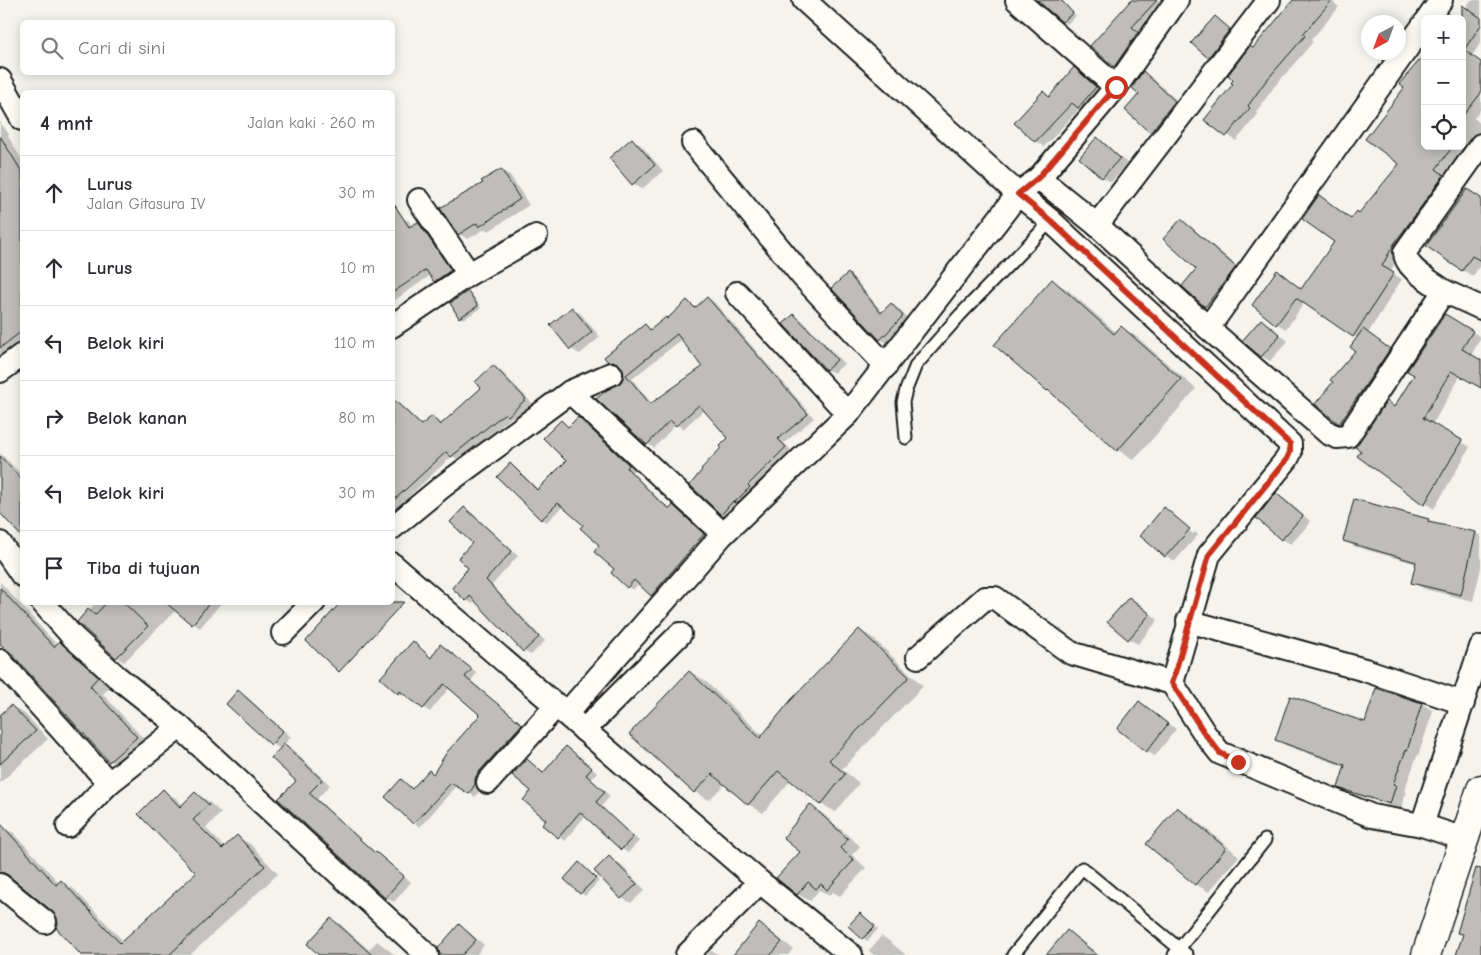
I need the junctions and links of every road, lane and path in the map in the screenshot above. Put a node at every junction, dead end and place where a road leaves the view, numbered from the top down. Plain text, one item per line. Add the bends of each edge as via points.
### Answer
1 (804, 0) edge
2 (1017, 0) edge
3 (1177, 0) edge
4 (1269, 0) edge
5 (1441, 0) edge
6 (1431, 15) edge
7 (1421, 29) edge
8 (0, 80) edge
9 (1116, 87) junction
10 (20, 115) edge
11 (693, 143) dead end
12 (1481, 145) edge
13 (1038, 178) junction
14 (1018, 194) junction
15 (418, 200) dead end
16 (1051, 221) junction
17 (1097, 225) junction
18 (536, 236) dead end
19 (469, 274) junction
20 (1444, 290) junction
21 (737, 293) dead end
22 (1481, 308) edge
23 (395, 324) edge
24 (1208, 328) junction
25 (20, 356) edge
26 (886, 366) junction
27 (0, 371) edge
28 (611, 374) dead end
29 (570, 392) junction
30 (848, 414) junction
31 (906, 438) dead end
32 (395, 526) edge
33 (723, 534) junction
34 (0, 543) edge
35 (395, 567) edge
36 (20, 572) edge
37 (45, 605) edge
38 (311, 605) edge
39 (1188, 621) junction
40 (283, 633) dead end
41 (680, 634) dead end
42 (1481, 647) edge
43 (918, 657) dead end
44 (0, 661) edge
45 (1172, 683) junction
46 (1463, 703) junction
47 (562, 709) junction
48 (180, 727) junction
49 (584, 730) junction
50 (488, 782) dead end
51 (109, 783) junction
52 (1481, 788) edge
53 (1422, 825) junction
54 (68, 826) dead end
55 (1464, 838) junction
56 (1265, 840) dead end
57 (760, 882) junction
58 (0, 885) edge
59 (45, 922) dead end
60 (842, 952) edge
61 (1180, 953) edge
62 (427, 955) edge
63 (687, 955) edge
64 (1013, 955) edge
65 (1426, 955) edge

1 - 14 street
2 - 9 street
3 - 9 street
4 - 17 street
5 - 6 street
7 - 24 street
8 - 10 street
9 - 13 street
11 - 26 street via 803,277
12 - 20 street via 1405,252 1414,269
13 - 14 street
13 - 17 street
14 - 16 street
14 - 26 street
15 - 19 street
16 - 31 lane via 916,365 903,402
16 - 39 street via 1290,444 1287,459 1209,555
17 - 24 street
18 - 19 street
19 - 23 street
20 - 22 street
20 - 24 street via 1348,436 1337,437 1328,433
21 - 30 street
25 - 27 street
26 - 30 street
28 - 29 street
29 - 32 street
29 - 33 street
30 - 33 street
33 - 47 street
34 - 36 street
35 - 47 street
37 - 48 street via 73,637 117,677
38 - 40 street
39 - 45 street
39 - 46 street via 1365,670
41 - 49 street
42 - 46 street
43 - 45 street via 989,597 996,598 1071,653
44 - 51 street
45 - 53 street via 1220,753 1372,816
46 - 53 street
47 - 49 street
47 - 50 street
48 - 51 street
48 - 62 street
49 - 57 street
51 - 54 street
52 - 55 main road
53 - 55 street
55 - 65 main road
56 - 61 lane
57 - 60 street
57 - 63 street
58 - 59 street
61 - 64 lane via 1082,868

